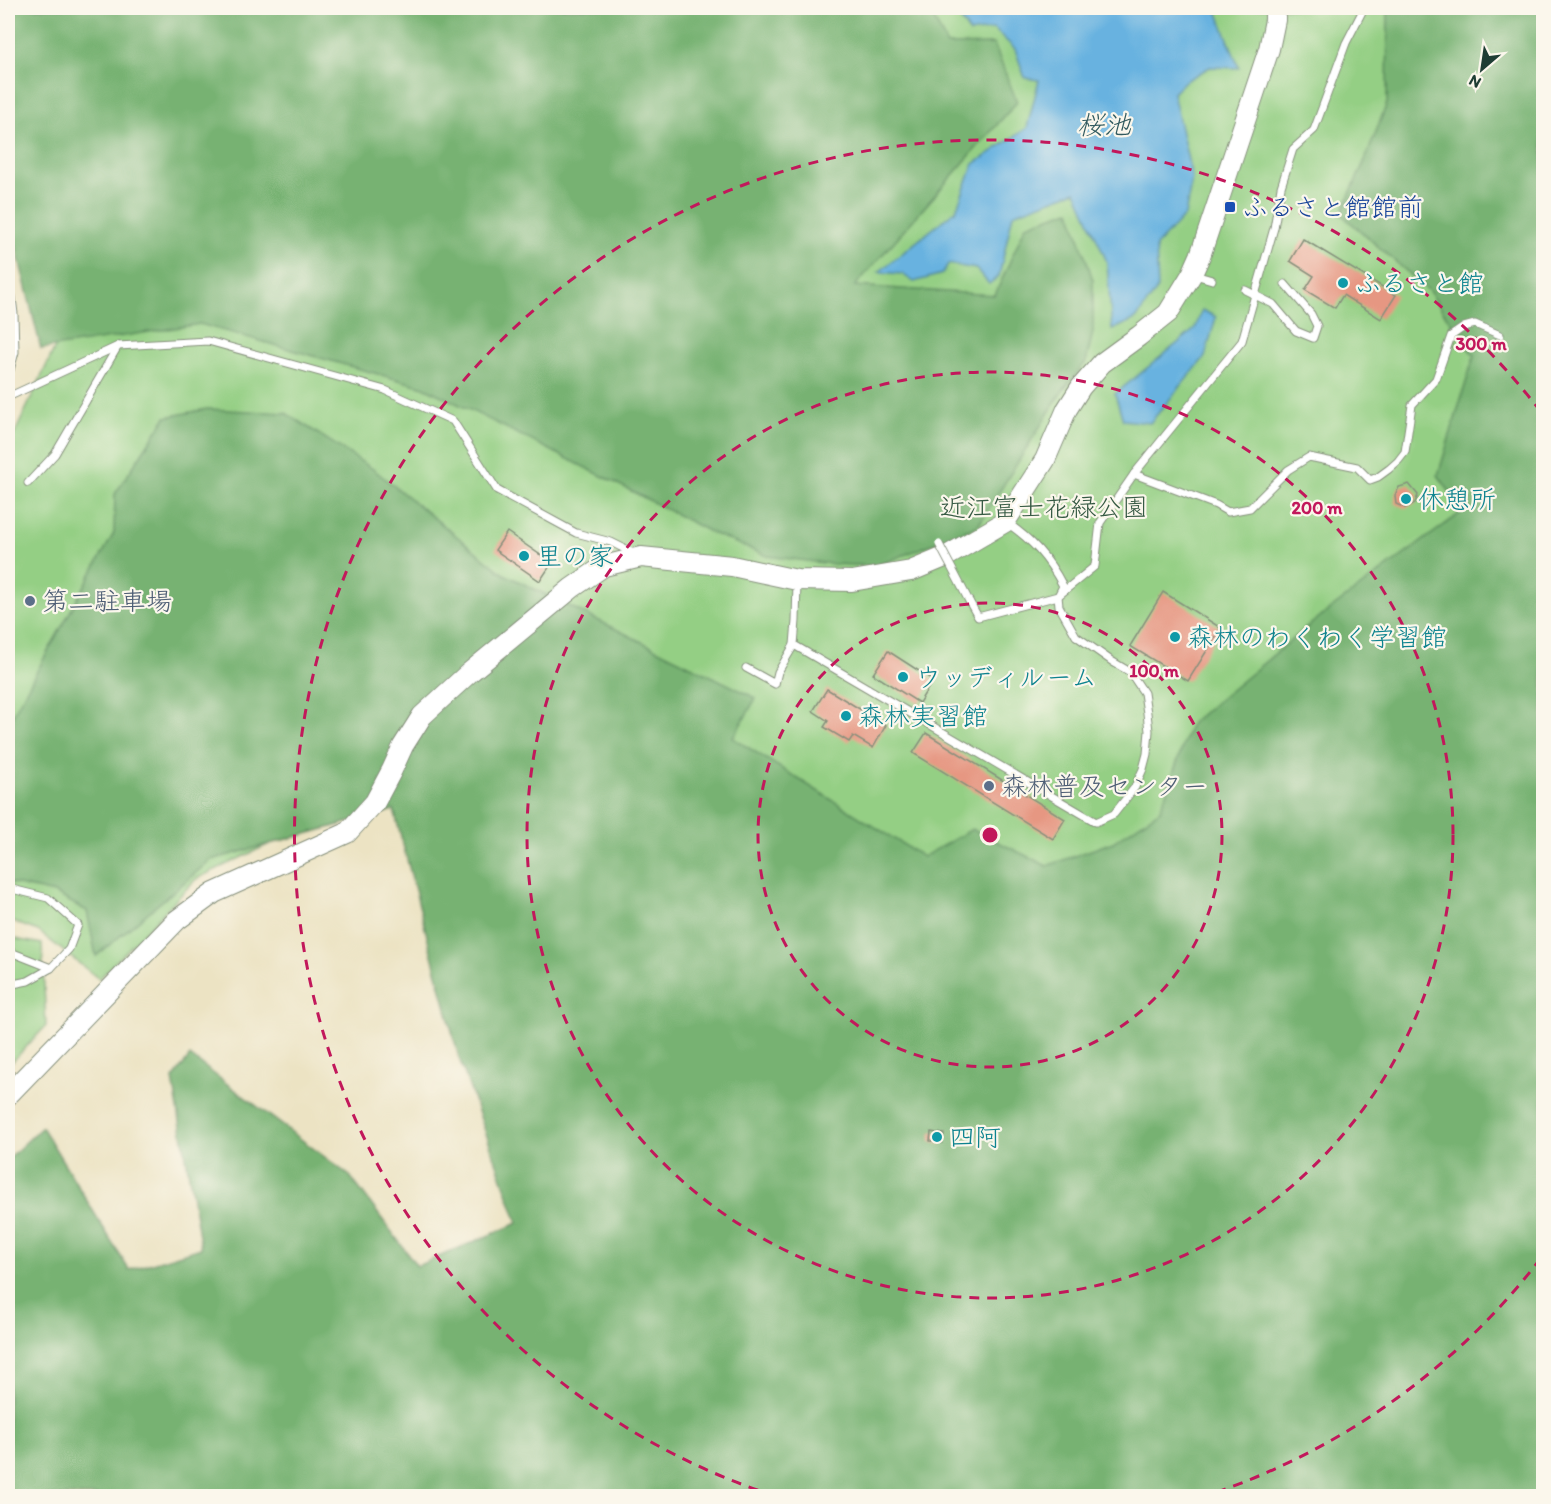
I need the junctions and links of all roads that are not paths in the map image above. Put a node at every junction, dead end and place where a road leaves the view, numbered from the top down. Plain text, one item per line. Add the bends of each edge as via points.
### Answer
1 (1275, 8) edge
2 (1364, 8) edge
3 (8, 266) edge
4 (1192, 274) junction
5 (1212, 280) dead end
6 (1285, 285) dead end
7 (1245, 290) dead end
8 (1254, 294) junction
9 (1500, 335) dead end
10 (118, 346) junction
11 (8, 377) edge
12 (8, 397) edge
13 (1134, 474) junction
14 (28, 483) dead end
15 (1005, 522) junction
16 (939, 544) dead end
17 (641, 557) junction
18 (797, 580) junction
19 (1058, 596) junction
20 (794, 645) junction
21 (746, 668) dead end
22 (8, 888) edge
23 (8, 951) edge
24 (51, 968) junction
25 (8, 986) edge
26 (8, 1095) edge

1 - 4 main road via 1269,49
2 - 8 lane via 1346,43 1314,130 1293,149
3 - 11 lane via 15,352
4 - 5 lane
4 - 15 main road via 1168,313 1102,363 1081,387 1045,460
6 - 8 lane via 1311,314 1317,326 1313,338 1296,331 1273,304
7 - 8 lane
8 - 13 lane via 1242,341
9 - 13 lane via 1475,324 1451,336 1436,379 1412,405 1405,452 1378,477 1370,480 1358,468 1309,457 1288,470 1250,508 1228,512
10 - 12 lane
10 - 14 lane via 56,454
10 - 17 lane via 208,341 385,390 453,421 497,490 576,533 611,542
13 - 19 lane via 1100,523 1095,566
15 - 18 main road via 947,556 911,571 852,581
15 - 19 lane via 1044,554 1063,586
16 - 19 lane, bridge via 978,617
17 - 18 main road via 732,566
17 - 26 main road via 604,566 572,588 422,716 375,802 347,832 214,893 177,920
18 - 20 lane
19 - 20 lane via 1059,606 1076,636 1130,672 1144,693 1149,731 1143,769 1135,787 1114,814 1096,822
20 - 21 lane via 775,684
22 - 24 lane via 48,898 78,925 69,949
23 - 24 lane
24 - 25 lane via 28,981

